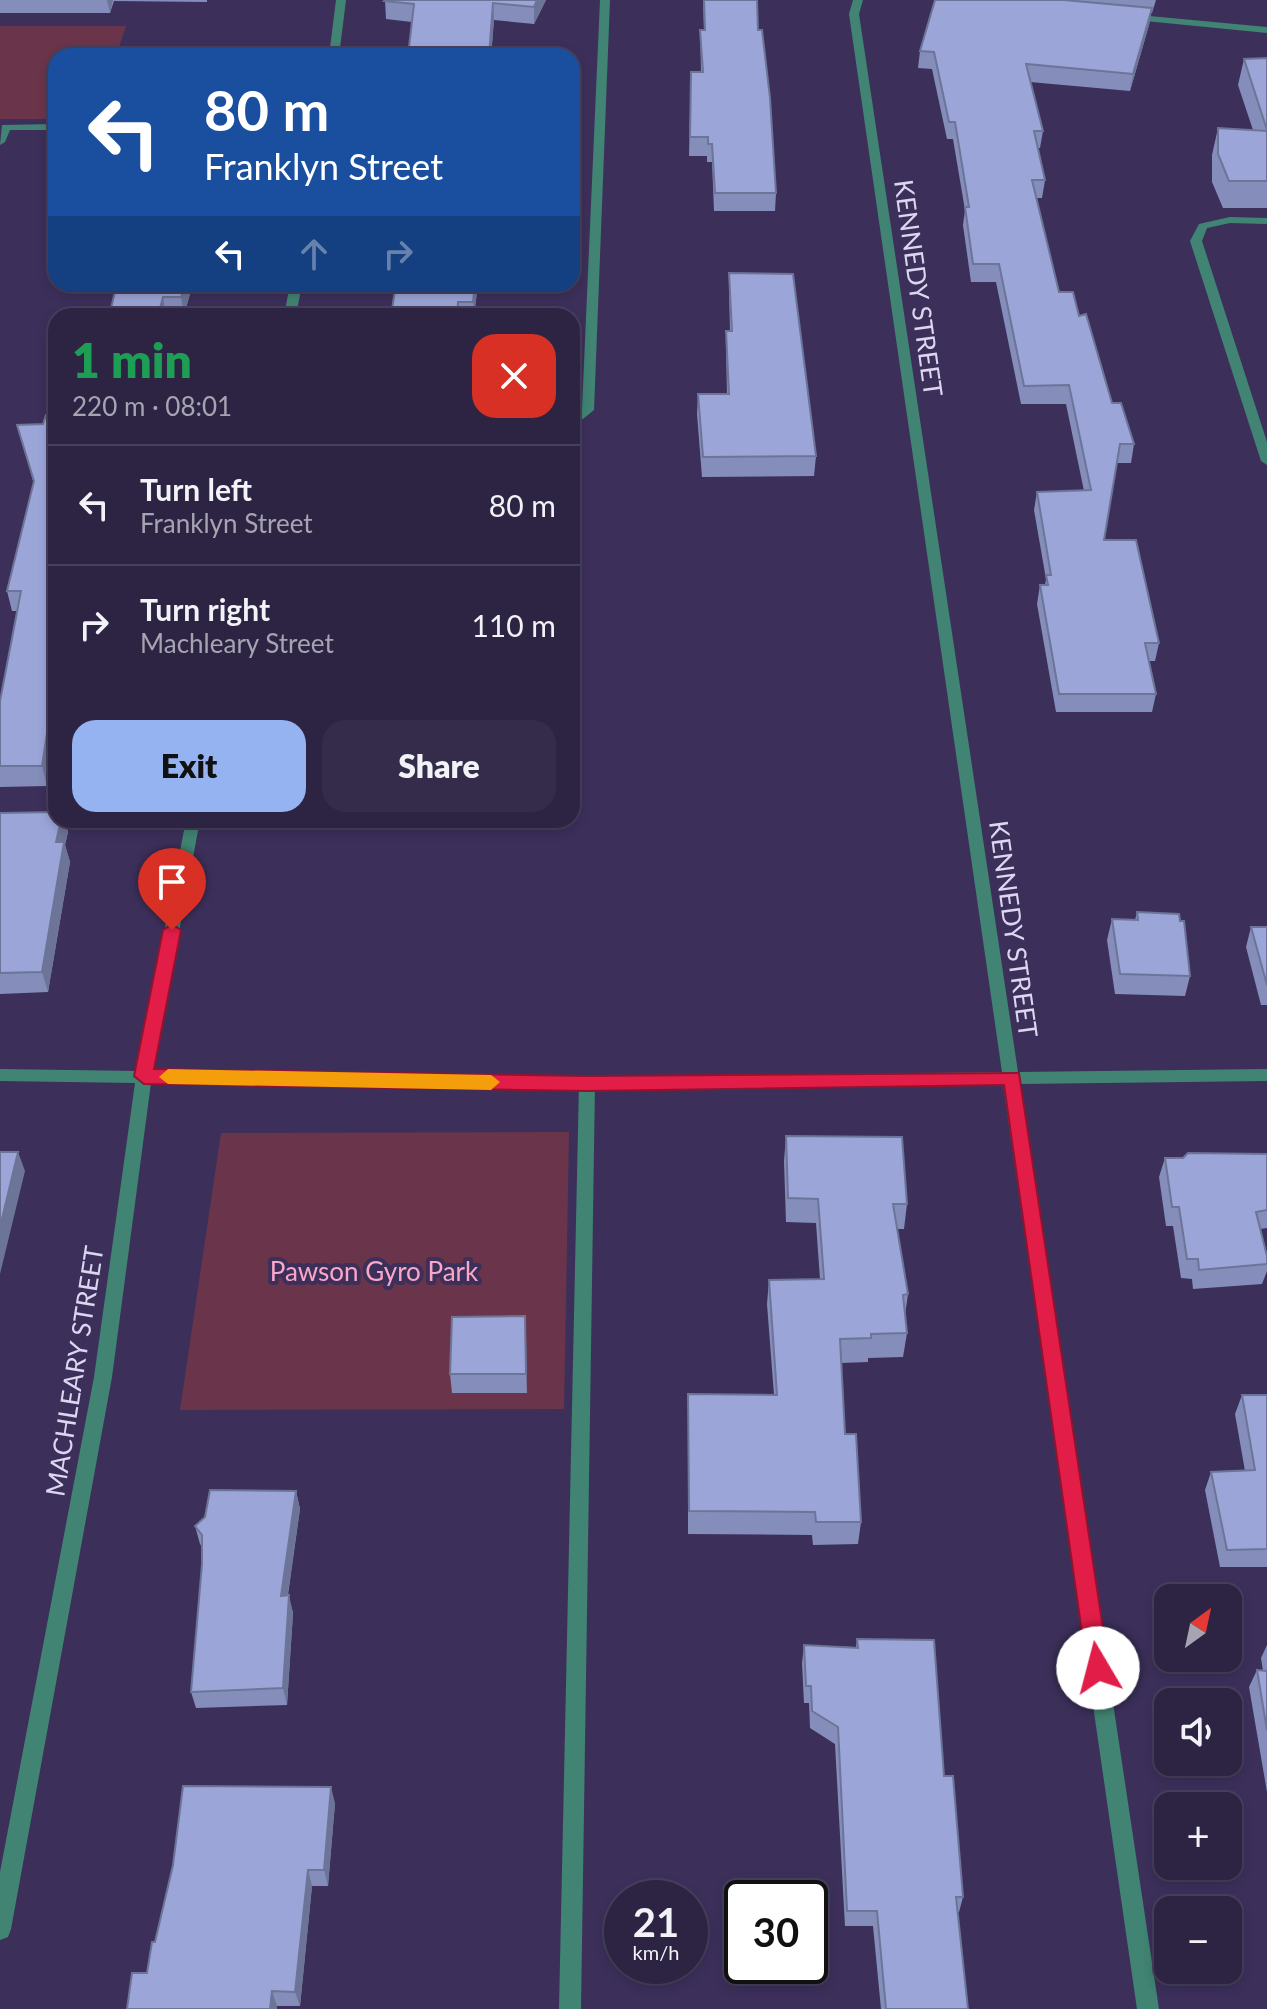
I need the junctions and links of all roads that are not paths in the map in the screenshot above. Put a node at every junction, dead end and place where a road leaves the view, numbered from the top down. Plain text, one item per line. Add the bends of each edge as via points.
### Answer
1 (341, 0) edge
2 (605, 0) edge
3 (858, 0) edge
4 (1115, 16) edge
5 (1267, 30) edge
6 (335, 48) edge
7 (48, 127) edge
8 (0, 142) edge
9 (1267, 221) edge
10 (580, 415) edge
11 (1267, 461) edge
12 (191, 828) edge
13 (0, 1075) edge
14 (1267, 1075) edge
15 (144, 1076) junction
16 (1012, 1078) junction
17 (587, 1083) junction
18 (0, 1929) edge
19 (570, 2009) edge
20 (1148, 2009) edge

1 - 6 street
2 - 10 street via 588,410
3 - 16 street, KENNEDY STREET via 856,29
4 - 5 street
7 - 8 street via 6,127
9 - 11 street via 1203,226 1196,241
12 - 15 street, MACHLEARY STREET
13 - 15 street
14 - 16 street
15 - 17 street
15 - 18 street, MACHLEARY STREET via 103,1377
16 - 17 street
16 - 20 street, KENNEDY STREET
17 - 19 street

